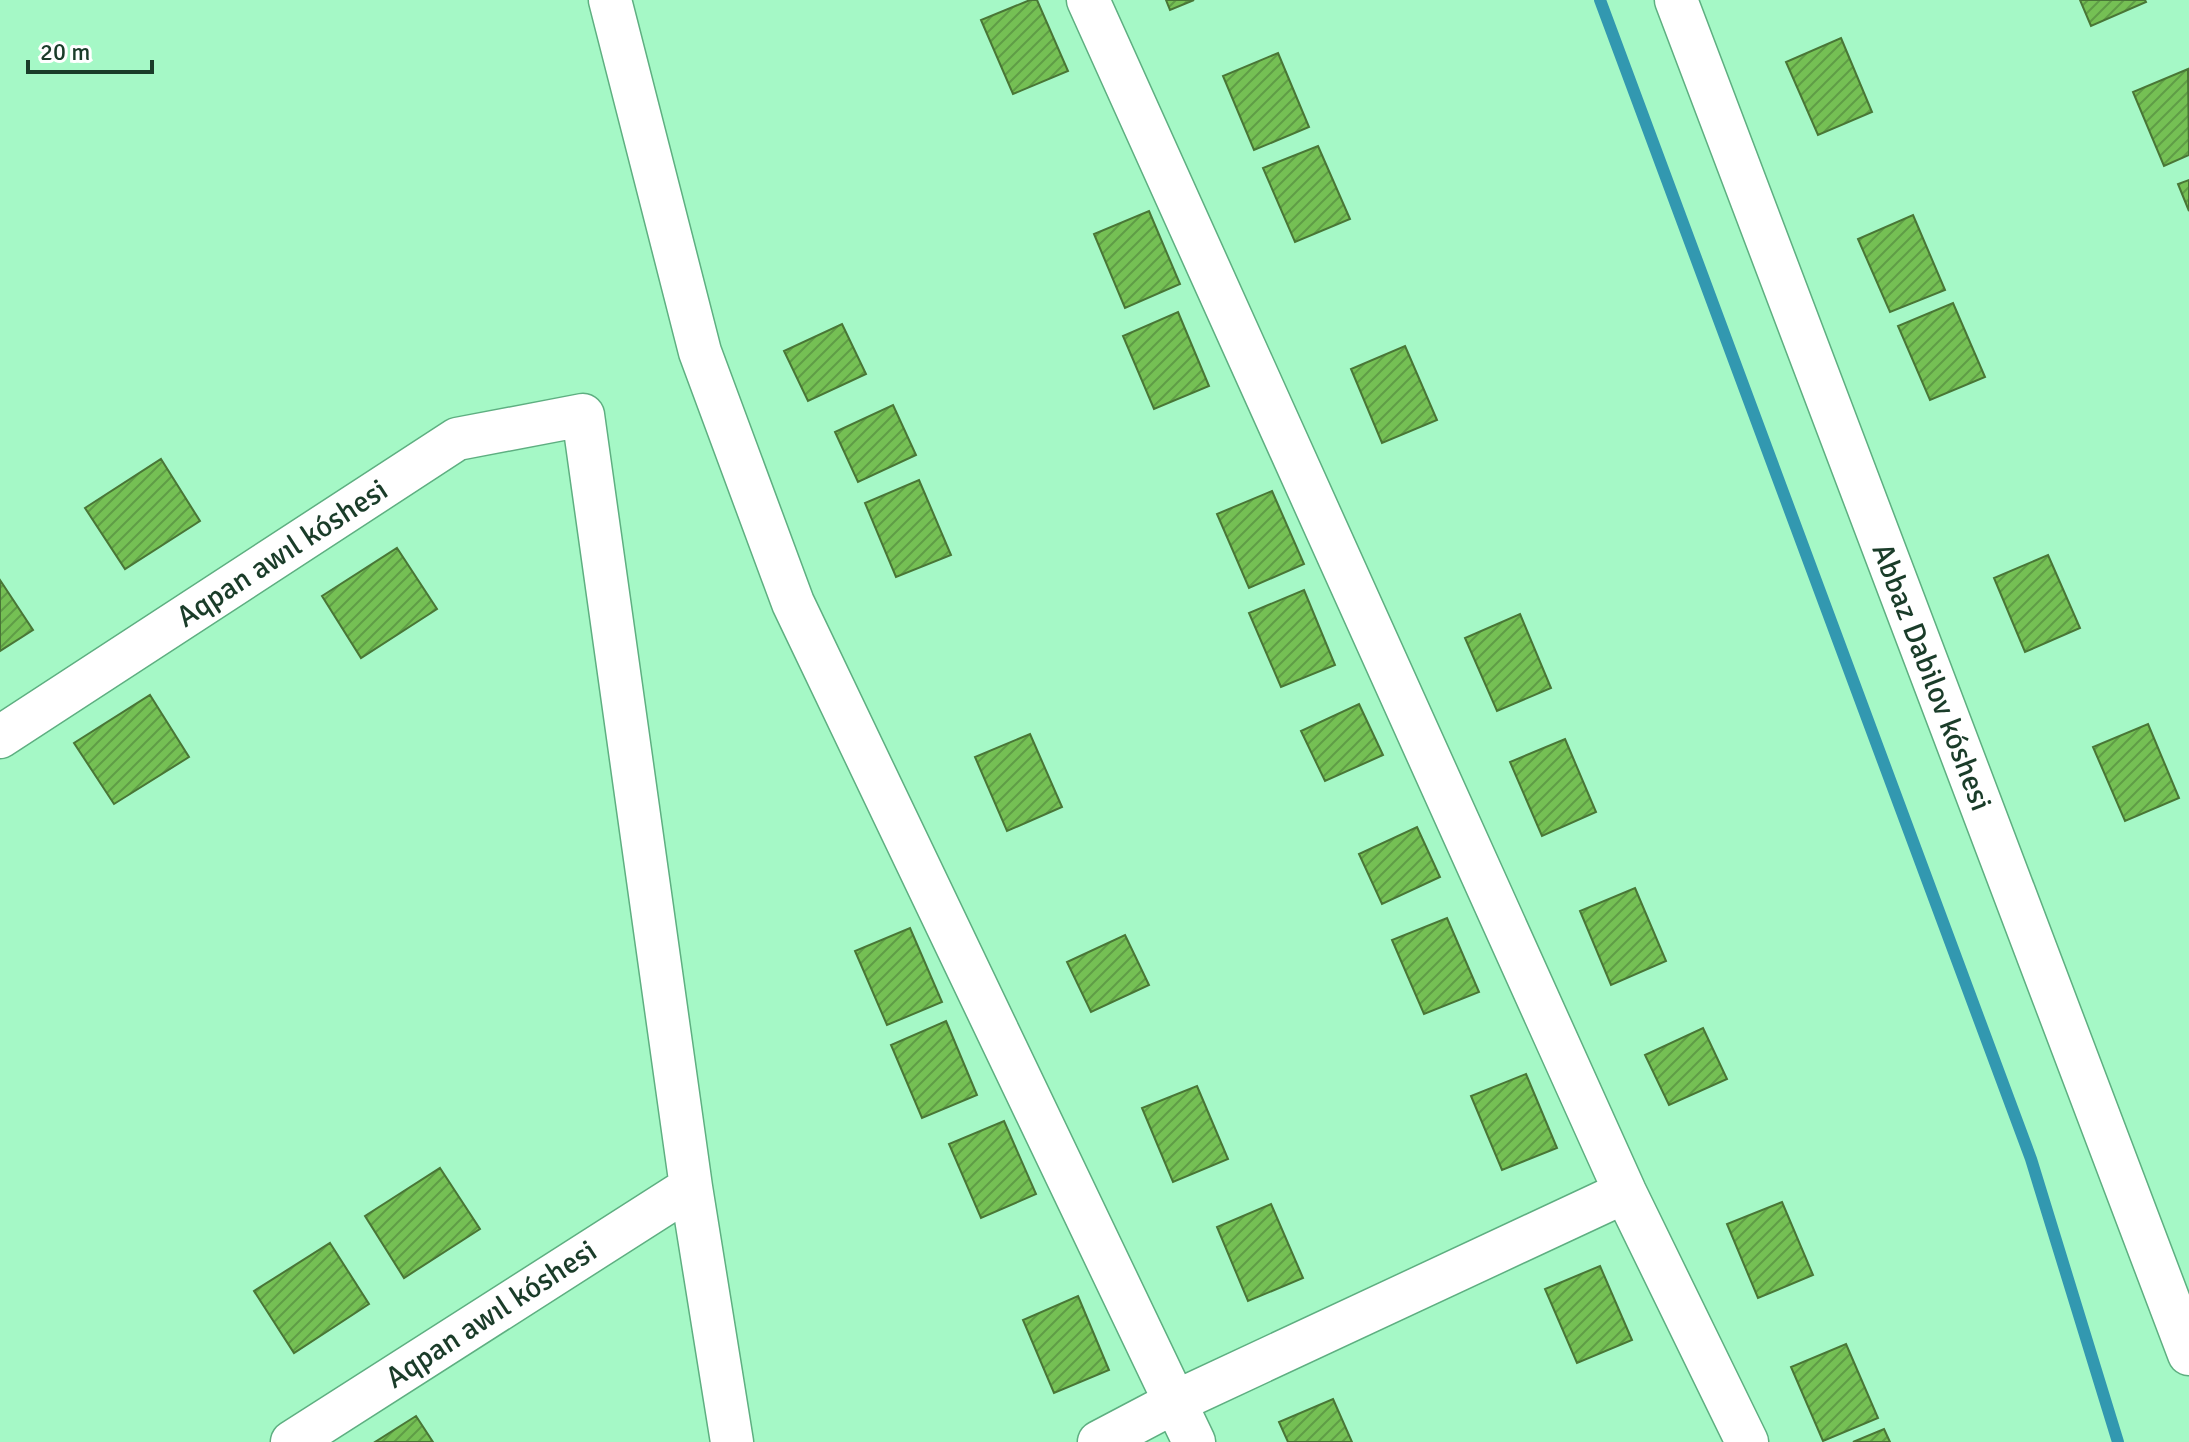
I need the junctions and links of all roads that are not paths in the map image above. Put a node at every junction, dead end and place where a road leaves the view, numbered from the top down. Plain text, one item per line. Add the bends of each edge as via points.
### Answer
1 (610, 0) edge
2 (1088, 0) edge
3 (1676, 0) edge
4 (0, 737) edge
5 (691, 1187) junction
6 (1625, 1192) junction
7 (2189, 1354) edge
8 (1175, 1402) junction
9 (292, 1442) edge
10 (732, 1442) edge
11 (1099, 1442) edge
12 (1194, 1442) edge
13 (1747, 1442) edge

1 - 8 street via 700,352 793,603
2 - 6 street
3 - 7 street, Abbaz Dabilov kóshesi
4 - 5 street, Aqpan awıl kóshesi via 457,439 583,415
5 - 9 street, Aqpan awıl kóshesi
5 - 10 street
6 - 8 street
6 - 13 street
8 - 11 street
8 - 12 street

